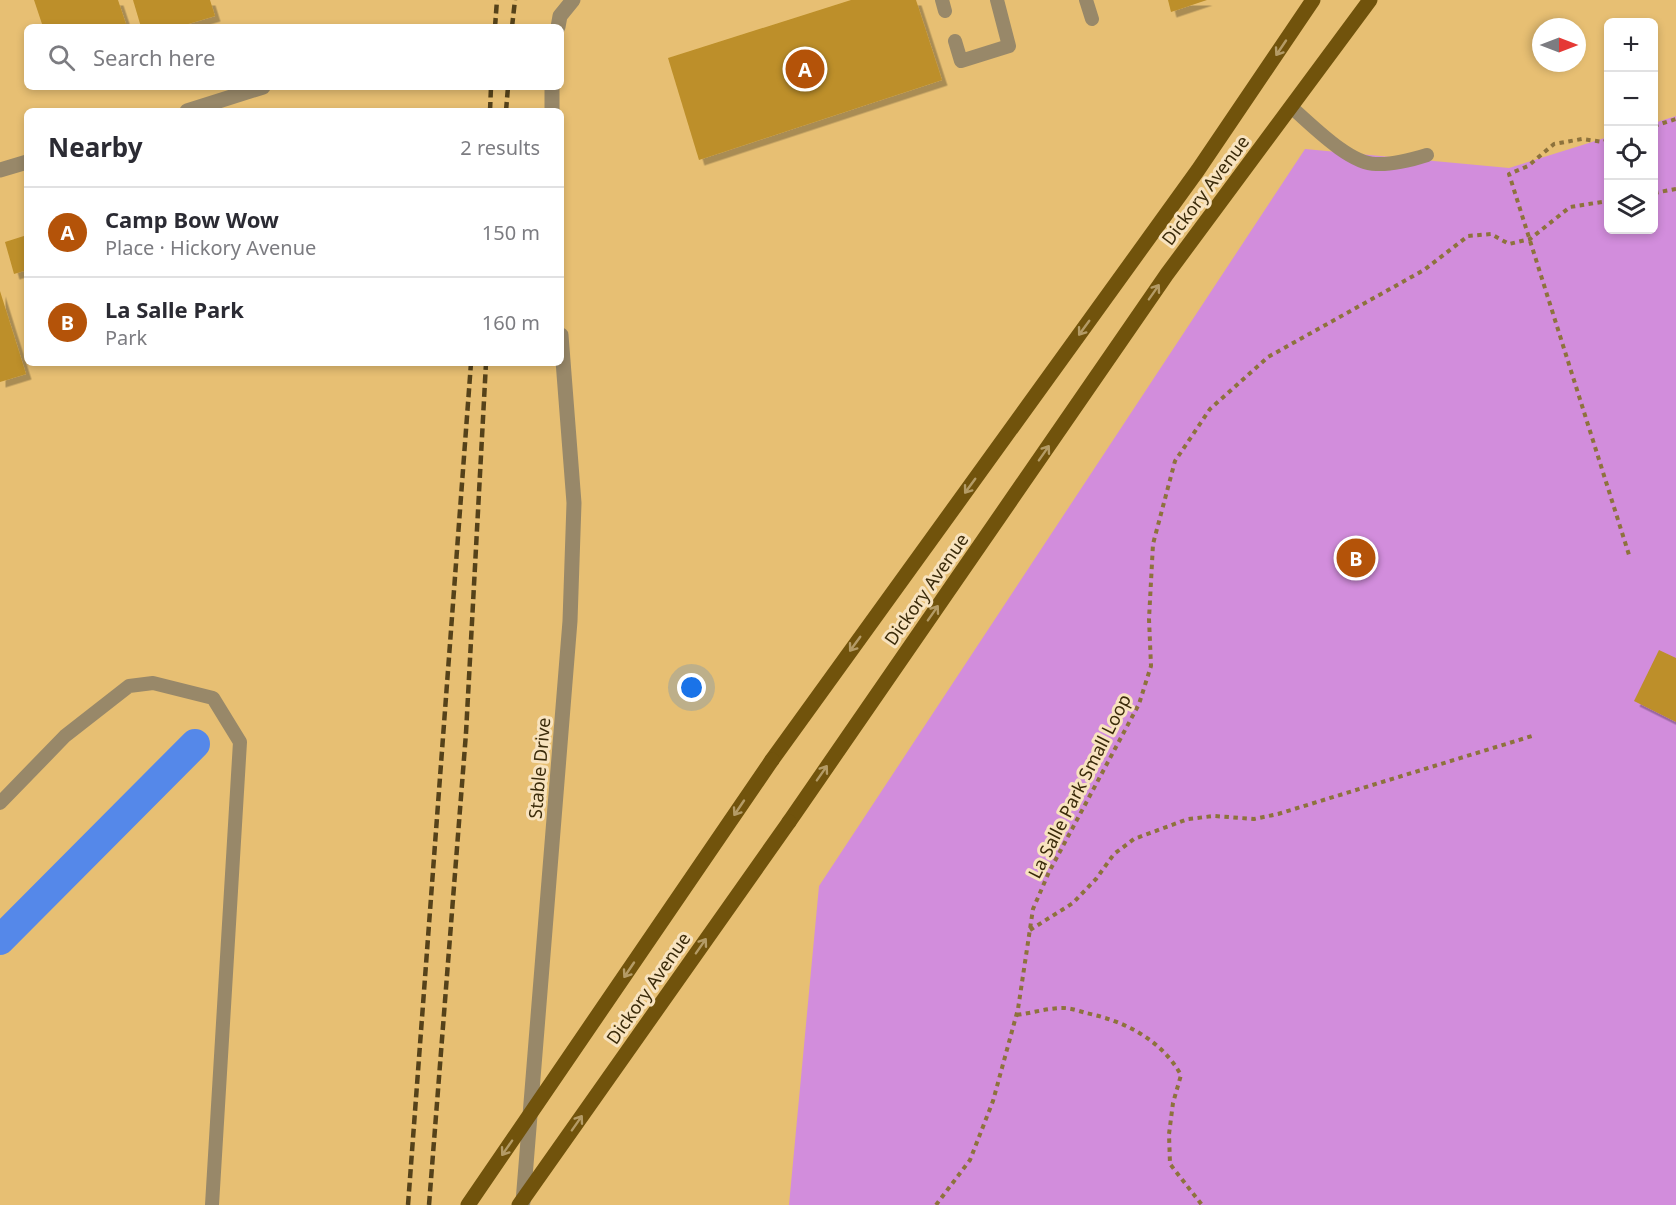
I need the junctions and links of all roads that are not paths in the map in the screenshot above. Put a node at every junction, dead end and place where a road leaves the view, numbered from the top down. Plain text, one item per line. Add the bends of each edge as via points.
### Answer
1 (573, 0) edge
2 (997, 0) edge
3 (1086, 0) edge
4 (1313, 0) edge
5 (1370, 0) edge
6 (1092, 19) dead end
7 (559, 24) edge
8 (955, 41) dead end
9 (254, 90) edge
10 (552, 90) edge
11 (1291, 107) junction
12 (196, 108) edge
13 (552, 108) edge
14 (1427, 155) dead end
15 (24, 163) edge
16 (0, 170) edge
17 (563, 366) edge
18 (0, 803) edge
19 (212, 1205) edge
20 (468, 1205) edge
21 (521, 1205) edge

1 - 7 street
2 - 8 lane via 1009,46 961,61
3 - 6 lane
4 -> 20 main road, Dickory Avenue, bridge via 1198,170 772,760
5 - 11 main road, Dickory Avenue
9 - 12 street
10 - 13 street
11 - 14 lane via 1347,154 1374,165
21 -> 11 main road, Dickory Avenue, bridge via 1167,274
15 - 16 street
17 - 21 street, Stable Drive via 574,503 570,621
18 - 19 lane via 65,736 129,686 153,683 213,698 240,742

